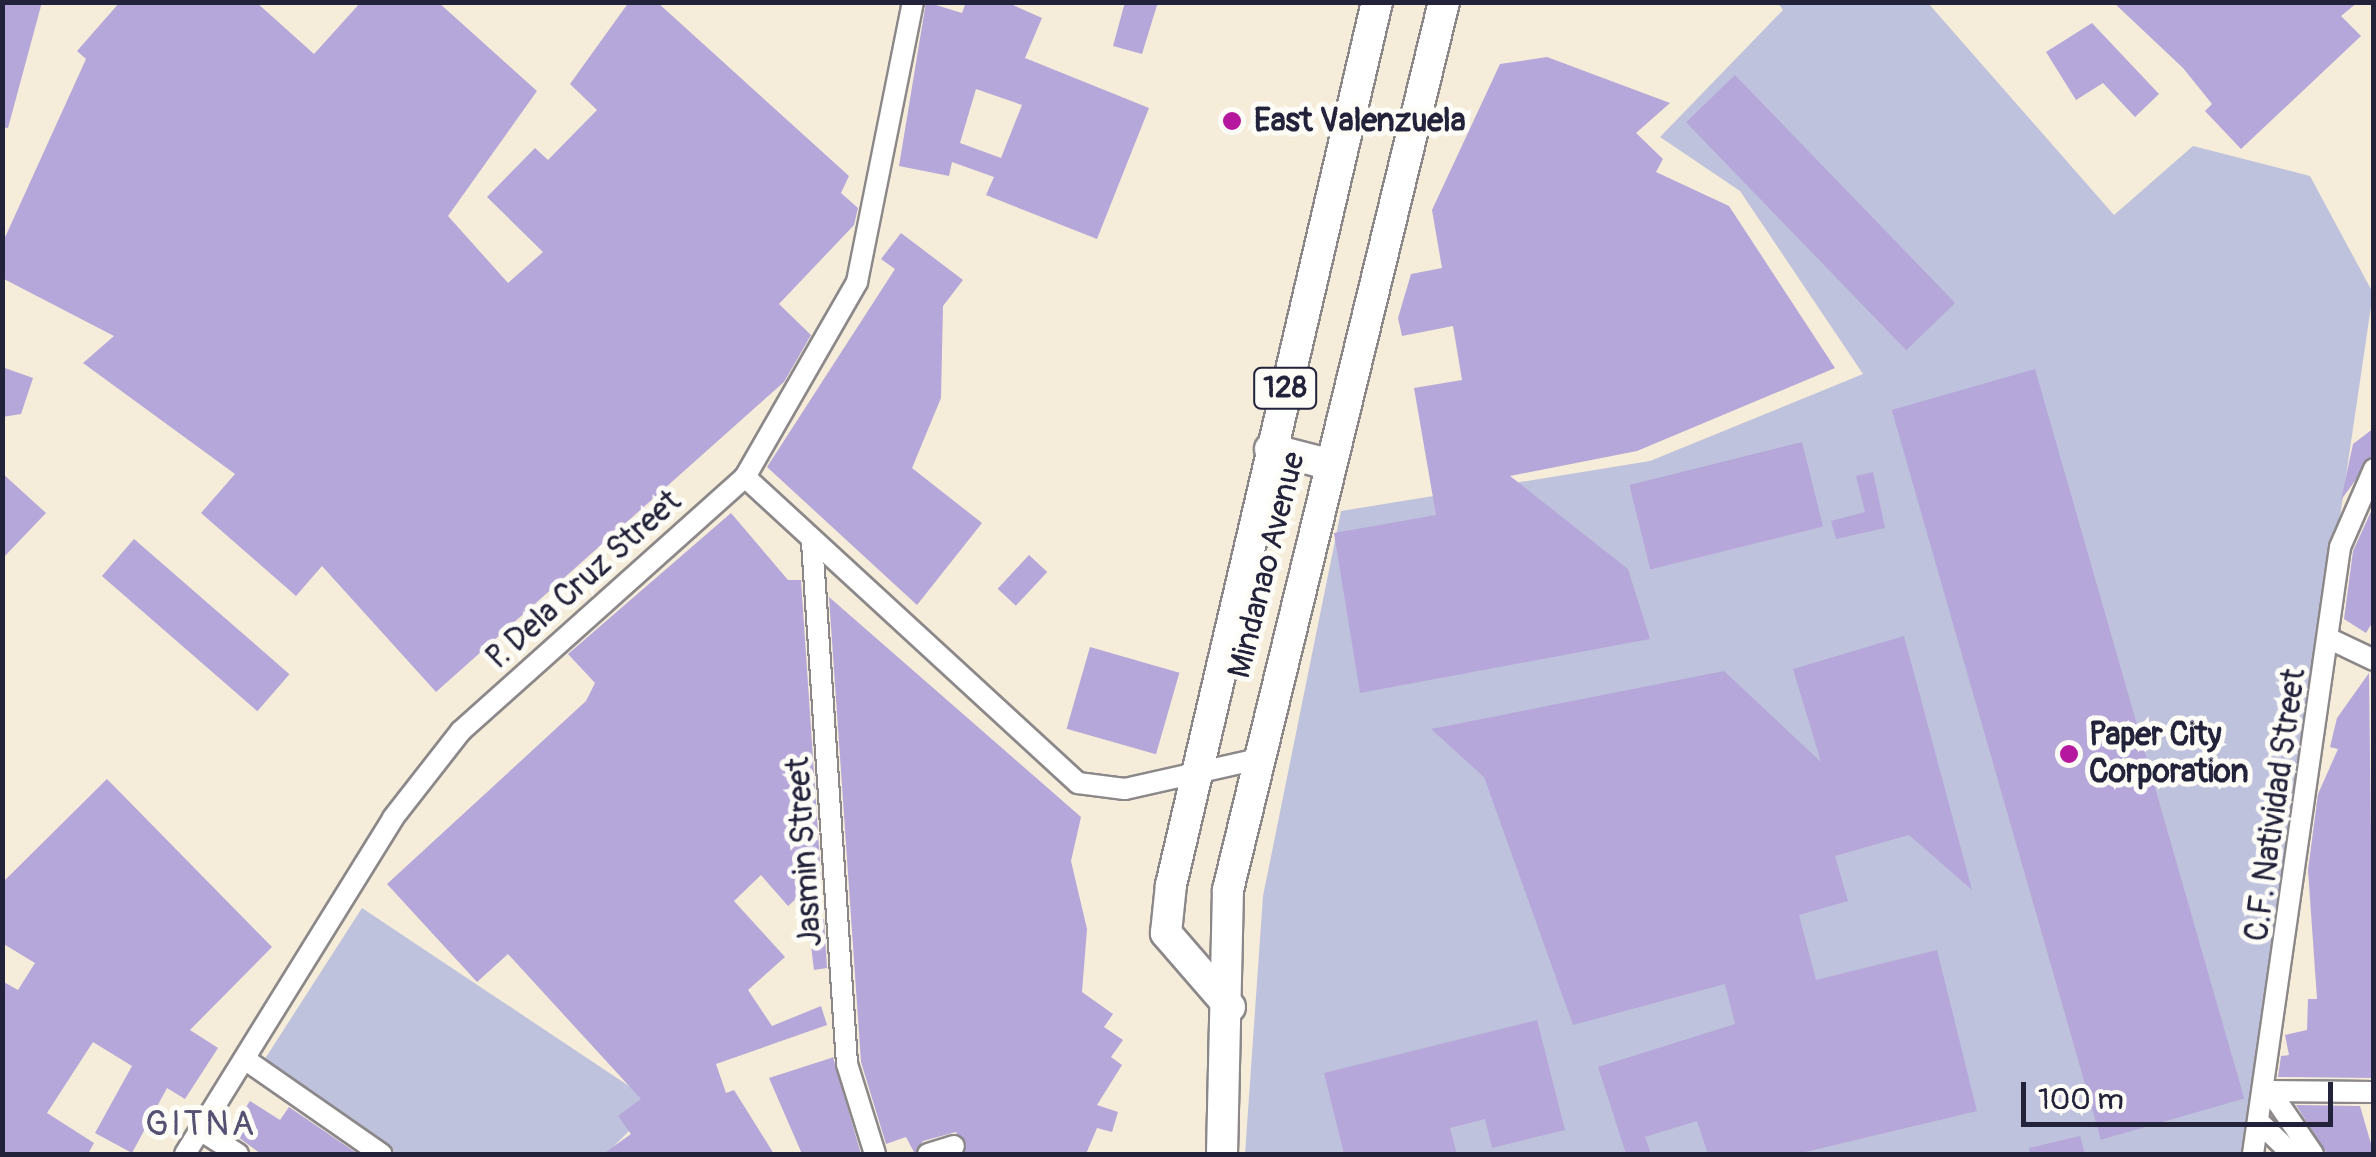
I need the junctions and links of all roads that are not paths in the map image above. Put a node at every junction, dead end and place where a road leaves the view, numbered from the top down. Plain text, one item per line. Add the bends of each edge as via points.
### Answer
1 (913, 2) edge
2 (1377, 2) edge
3 (1444, 2) edge
4 (1270, 449) junction
5 (1328, 464) junction
6 (2374, 469) edge
7 (745, 477) junction
8 (812, 542) junction
9 (2330, 639) junction
10 (2374, 660) edge
11 (1254, 760) junction
12 (1192, 772) junction
13 (1230, 1006) junction
14 (246, 1060) junction
15 (2374, 1092) edge
16 (2269, 1094) junction
17 (2258, 1122) junction
18 (200, 1130) junction
19 (954, 1146) dead end
20 (2256, 1152) edge
21 (185, 1154) edge
22 (238, 1154) edge
23 (381, 1154) edge
24 (875, 1154) edge
25 (928, 1154) edge
26 (1222, 1154) edge
27 (2292, 1154) edge
28 (2314, 1154) edge

1 - 7 street, P. Dela Cruz Street via 857,282
2 - 4 main road, Mindanao Avenue / 128
3 - 5 main road, Mindanao Avenue / 128
4 - 5 main road
4 - 12 main road, Mindanao Avenue / 128
5 - 11 main road, Mindanao Avenue / 128
6 - 9 street, C.F. Natividad Street via 2340,546
7 - 8 street
7 - 14 street, P. Dela Cruz Street via 461,731 393,818
8 - 12 street via 1078,783 1125,789
8 - 24 street, Jasmin Street via 847,1064
9 - 10 street
9 - 16 street, C.F. Natividad Street
11 - 12 street
11 - 13 main road, Mindanao Avenue / 128 via 1228,890
12 - 13 main road, Mindanao Avenue / 128 via 1166,933
13 - 26 main road, Mindanao Avenue / 128
14 - 18 street, P. Dela Cruz Street
14 - 23 street
15 - 16 street
16 - 17 street, C.F. Natividad Street
16 - 28 street
17 - 20 street, C.F. Natividad Street
17 - 27 street
18 - 21 street, P. Dela Cruz Street
18 - 22 street
19 - 25 street

